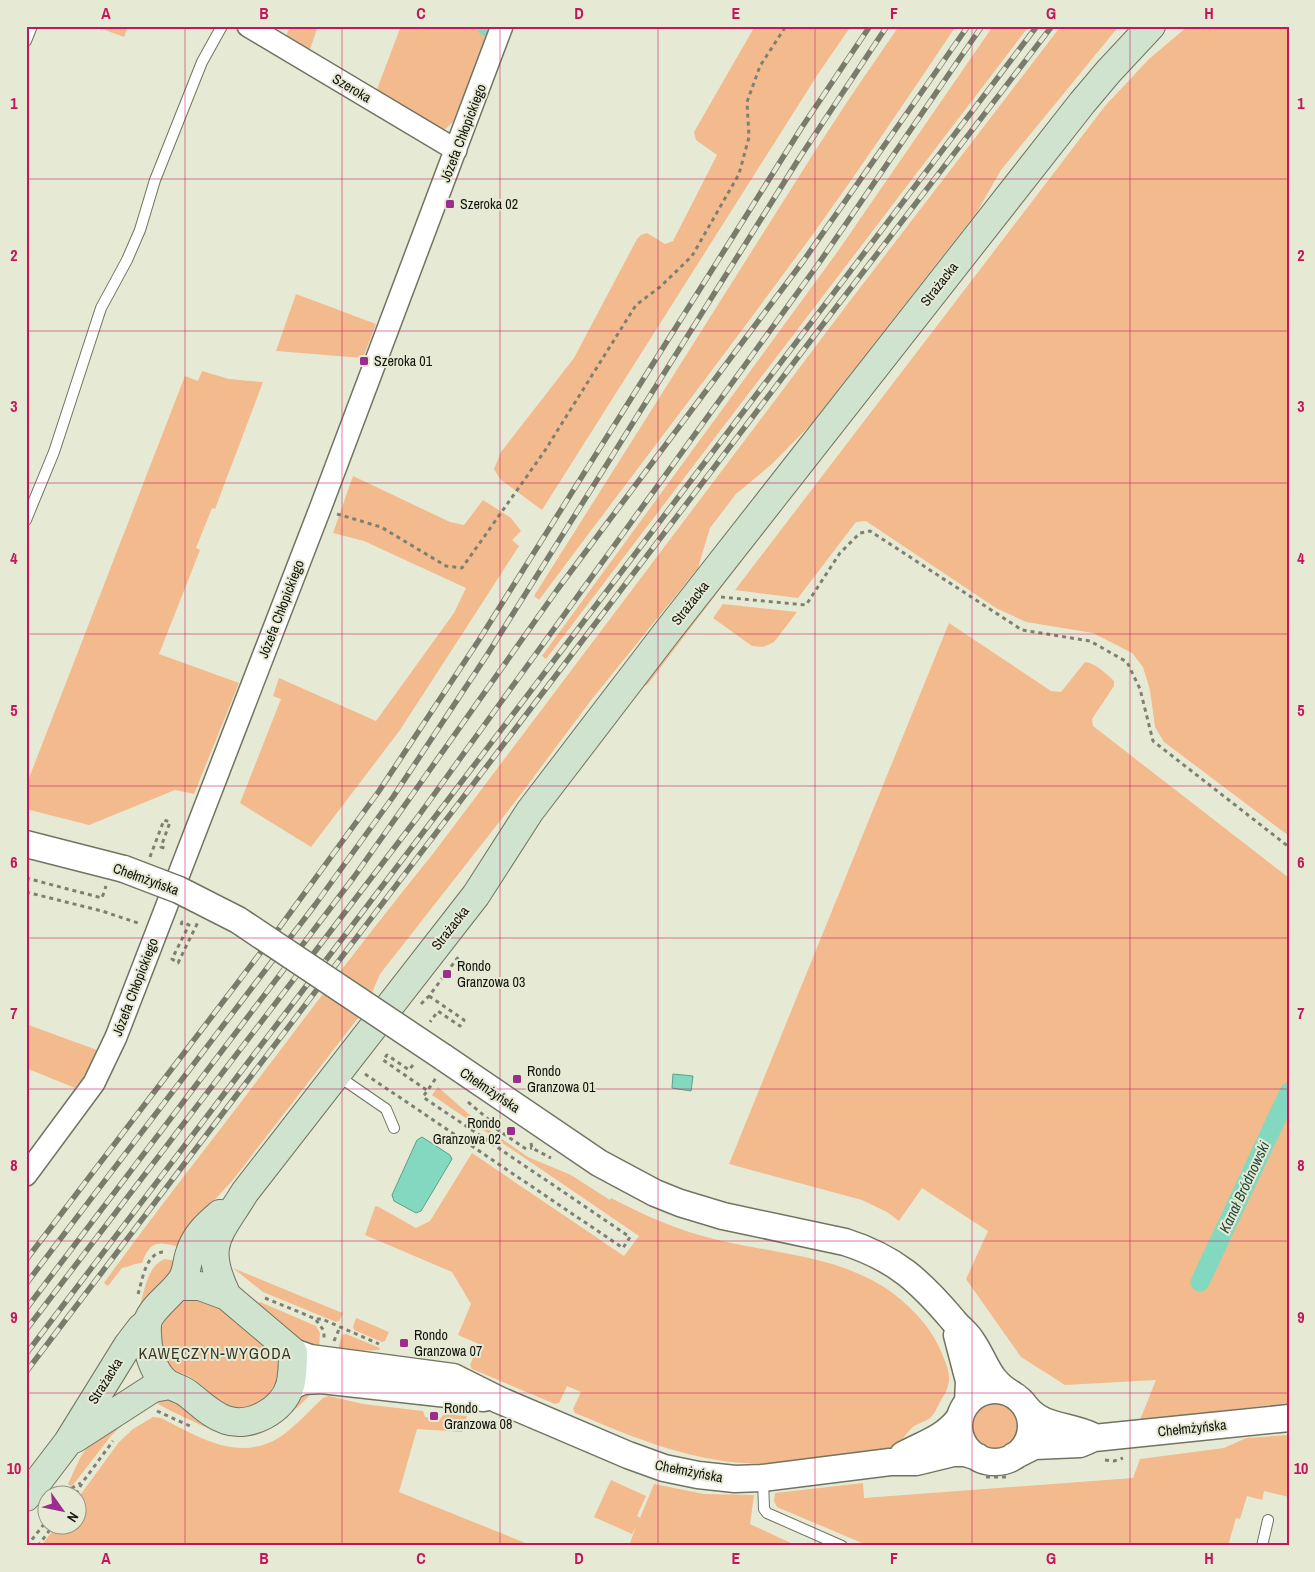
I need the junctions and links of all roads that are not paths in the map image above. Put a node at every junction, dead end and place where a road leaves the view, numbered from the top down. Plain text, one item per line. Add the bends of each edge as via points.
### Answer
1 (32, 26) edge
2 (222, 26) edge
3 (248, 26) edge
4 (502, 26) edge
5 (1151, 26) edge
6 (26, 41) edge
7 (456, 150) junction
8 (26, 520) edge
9 (26, 844) edge
10 (342, 1078) junction
11 (394, 1128) dead end
12 (26, 1175) edge
13 (245, 1192) junction
14 (178, 1286) junction
15 (227, 1296) junction
16 (954, 1322) junction
17 (146, 1324) junction
18 (293, 1352) junction
19 (170, 1385) junction
20 (289, 1387) junction
21 (499, 1400) junction
22 (1019, 1400) junction
23 (964, 1410) junction
24 (1289, 1418) edge
25 (1094, 1438) junction
26 (68, 1442) junction
27 (1014, 1456) junction
28 (978, 1457) junction
29 (890, 1462) junction
30 (762, 1478) junction
31 (26, 1497) edge
32 (1268, 1520) dead end
33 (842, 1546) edge
34 (1262, 1546) edge

1 - 6 lane
2 - 8 lane via 202,62 155,180 140,230 102,308 54,452
3 - 7 street, Szeroka
4 - 7 street, Józefa Chłopickiego
5 - 10 main road, Strażacka via 1082,103 667,632 530,811 476,894
7 - 12 street, Józefa Chłopickiego via 108,1056 94,1082
9 - 16 street, Chełmżyńska, bridge via 115,876 179,890 238,920 440,1066 620,1176 680,1203 723,1216 845,1242 885,1258 921,1284
10 - 11 lane via 386,1109
10 - 13 main road, Strażacka
13 - 14 main road, Strażacka via 198,1236
13 - 15 main road, Strażacka via 214,1245 215,1268
14 - 15 main road via 200,1286
14 - 17 main road via 157,1307
15 - 18 main road
16 - 22 street, Chełmżyńska via 970,1338 993,1379
16 - 23 street, Chełmżyńska via 969,1381
17 - 19 main road via 151,1359 158,1374
17 - 26 main road, Strażacka via 128,1345
18 - 20 main road
18 - 21 street, Chełmżyńska via 310,1358 453,1377
19 - 20 main road via 181,1388 214,1414 236,1422 267,1414
19 - 26 main road, Strażacka via 153,1388
20 - 21 street, Chełmżyńska via 303,1381 321,1380
21 - 30 street, Chełmżyńska via 674,1471 709,1477
22 - 23 street via 988,1390 973,1397
22 - 25 street, Chełmżyńska via 1041,1420 1082,1431
22 - 27 street via 1031,1425 1027,1443
23 - 28 street via 960,1433 963,1443
23 - 29 street, Chełmżyńska via 954,1426 944,1434
24 - 25 street, Chełmżyńska
25 - 27 street, Chełmżyńska via 1080,1444 1034,1446
26 - 31 main road, Strażacka
27 - 28 street via 996,1462
28 - 29 street, Chełmżyńska via 958,1453 916,1462
29 - 30 street, Chełmżyńska
30 - 33 lane via 767,1513
32 - 34 lane

